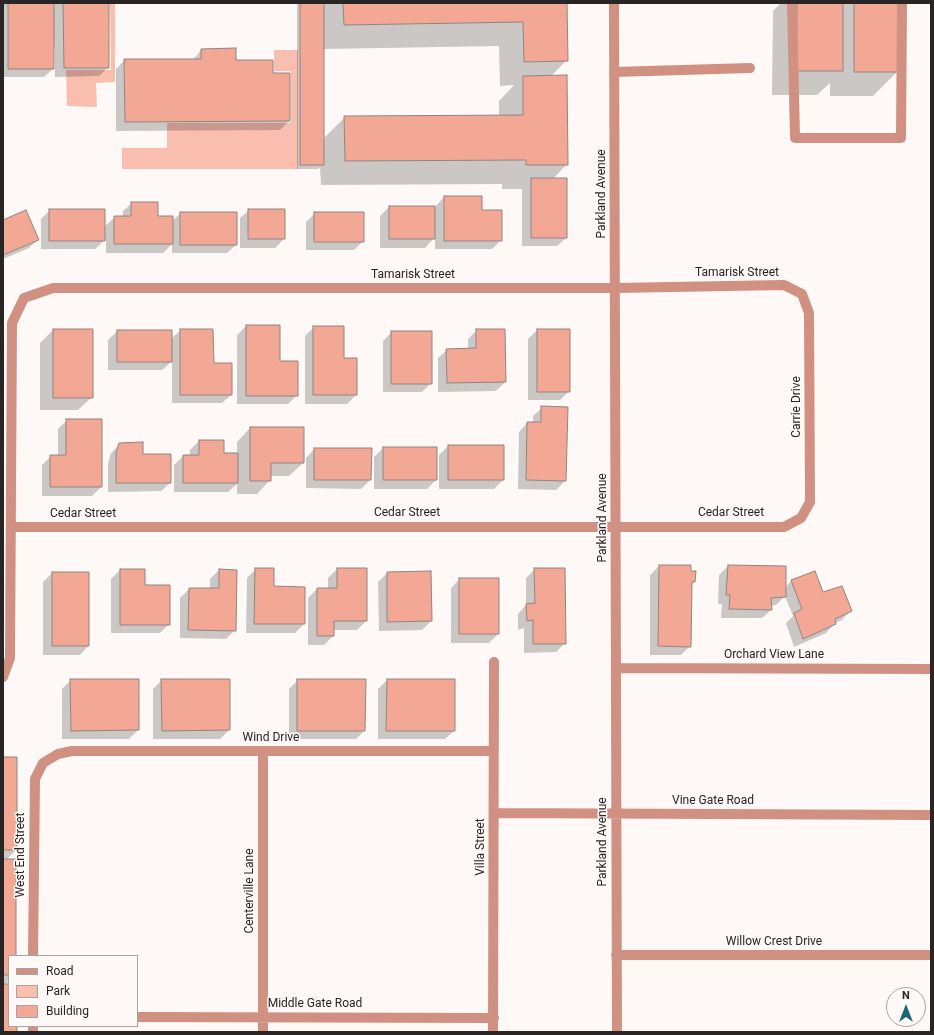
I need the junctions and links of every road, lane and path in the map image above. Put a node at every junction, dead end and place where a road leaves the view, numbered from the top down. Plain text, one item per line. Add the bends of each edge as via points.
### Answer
1 (614, 3) edge
2 (792, 3) edge
3 (902, 3) edge
4 (750, 68) dead end
5 (614, 72) junction
6 (615, 288) junction
7 (802, 294) joint
8 (801, 518) joint
9 (616, 526) junction
10 (12, 527) junction
11 (494, 662) dead end
12 (616, 668) junction
13 (931, 669) edge
14 (3, 677) edge
15 (263, 751) junction
16 (494, 751) junction
17 (49, 758) joint
18 (494, 813) junction
19 (616, 814) junction
20 (931, 815) edge
21 (33, 955) edge
22 (616, 955) junction
23 (931, 955) edge
24 (138, 1017) edge
25 (263, 1017) junction
26 (494, 1018) junction
27 (262, 1032) edge
28 (494, 1032) edge
29 (617, 1032) edge

1 - 5 street, Parkland Avenue
2 - 3 street via 795,138 900,138
4 - 5 street
5 - 6 street, Parkland Avenue
6 - 7 street, Tamarisk Street via 784,285
6 - 9 street, Parkland Avenue
6 - 10 street, Tamarisk Street via 53,288 24,298 12,323
7 - 8 street, Carrie Drive via 810,313 810,502
8 - 9 street, Cedar Street via 784,527
9 - 10 street, Cedar Street
9 - 12 street, Parkland Avenue
10 - 14 street via 10,658
11 - 16 street, Villa Street
12 - 13 street, Orchard View Lane
12 - 19 street, Parkland Avenue
15 - 16 street, Wind Drive
15 - 17 street, Wind Drive via 72,751
15 - 25 street, Centerville Lane
16 - 18 street, Villa Street
17 - 21 street, West End Street via 39,767 34,784
18 - 19 street, Vine Gate Road
18 - 26 street, Villa Street
19 - 20 street, Vine Gate Road
19 - 22 street, Parkland Avenue
22 - 23 street, Willow Crest Drive
22 - 29 street, Parkland Avenue
24 - 25 street, Middle Gate Road
25 - 26 street, Middle Gate Road
25 - 27 street, Centerville Lane
26 - 28 street, Villa Street

